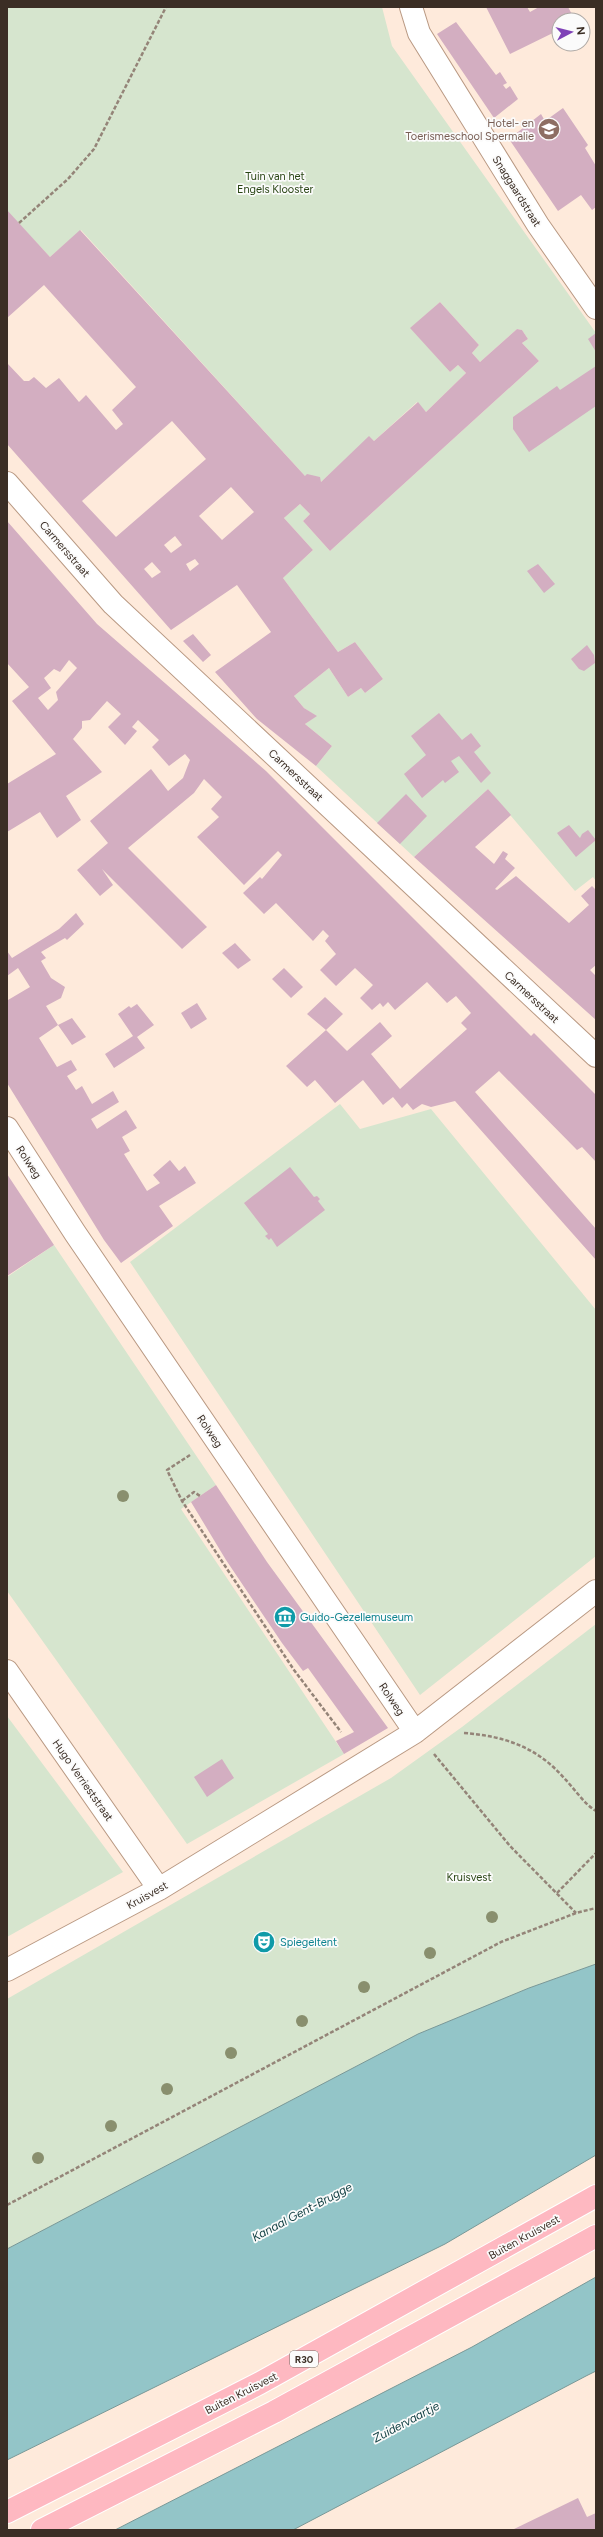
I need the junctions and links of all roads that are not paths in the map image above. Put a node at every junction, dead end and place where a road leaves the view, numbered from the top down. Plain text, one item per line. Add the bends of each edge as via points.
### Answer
1 (410, 7) edge
2 (596, 308) edge
3 (7, 483) edge
4 (596, 1056) edge
5 (7, 1128) edge
6 (596, 1591) edge
7 (7, 1671) edge
8 (415, 1732) junction
9 (160, 1889) junction
10 (7, 1970) edge
11 (596, 2196) edge
12 (596, 2236) edge
13 (7, 2512) edge
14 (42, 2530) edge

1 - 2 street, Snaggaardstraat via 419,33 538,225
3 - 4 street, Carmersstraat via 113,604
5 - 8 street, Rolweg via 75,1233
6 - 8 street, Kruisvest
7 - 9 street, Hugo Verrieststraat
8 - 9 street, Kruisvest
9 - 10 street, Kruisvest
11 - 13 main road, Buiten Kruisvest / R30 via 260,2383
12 - 14 main road via 274,2412

